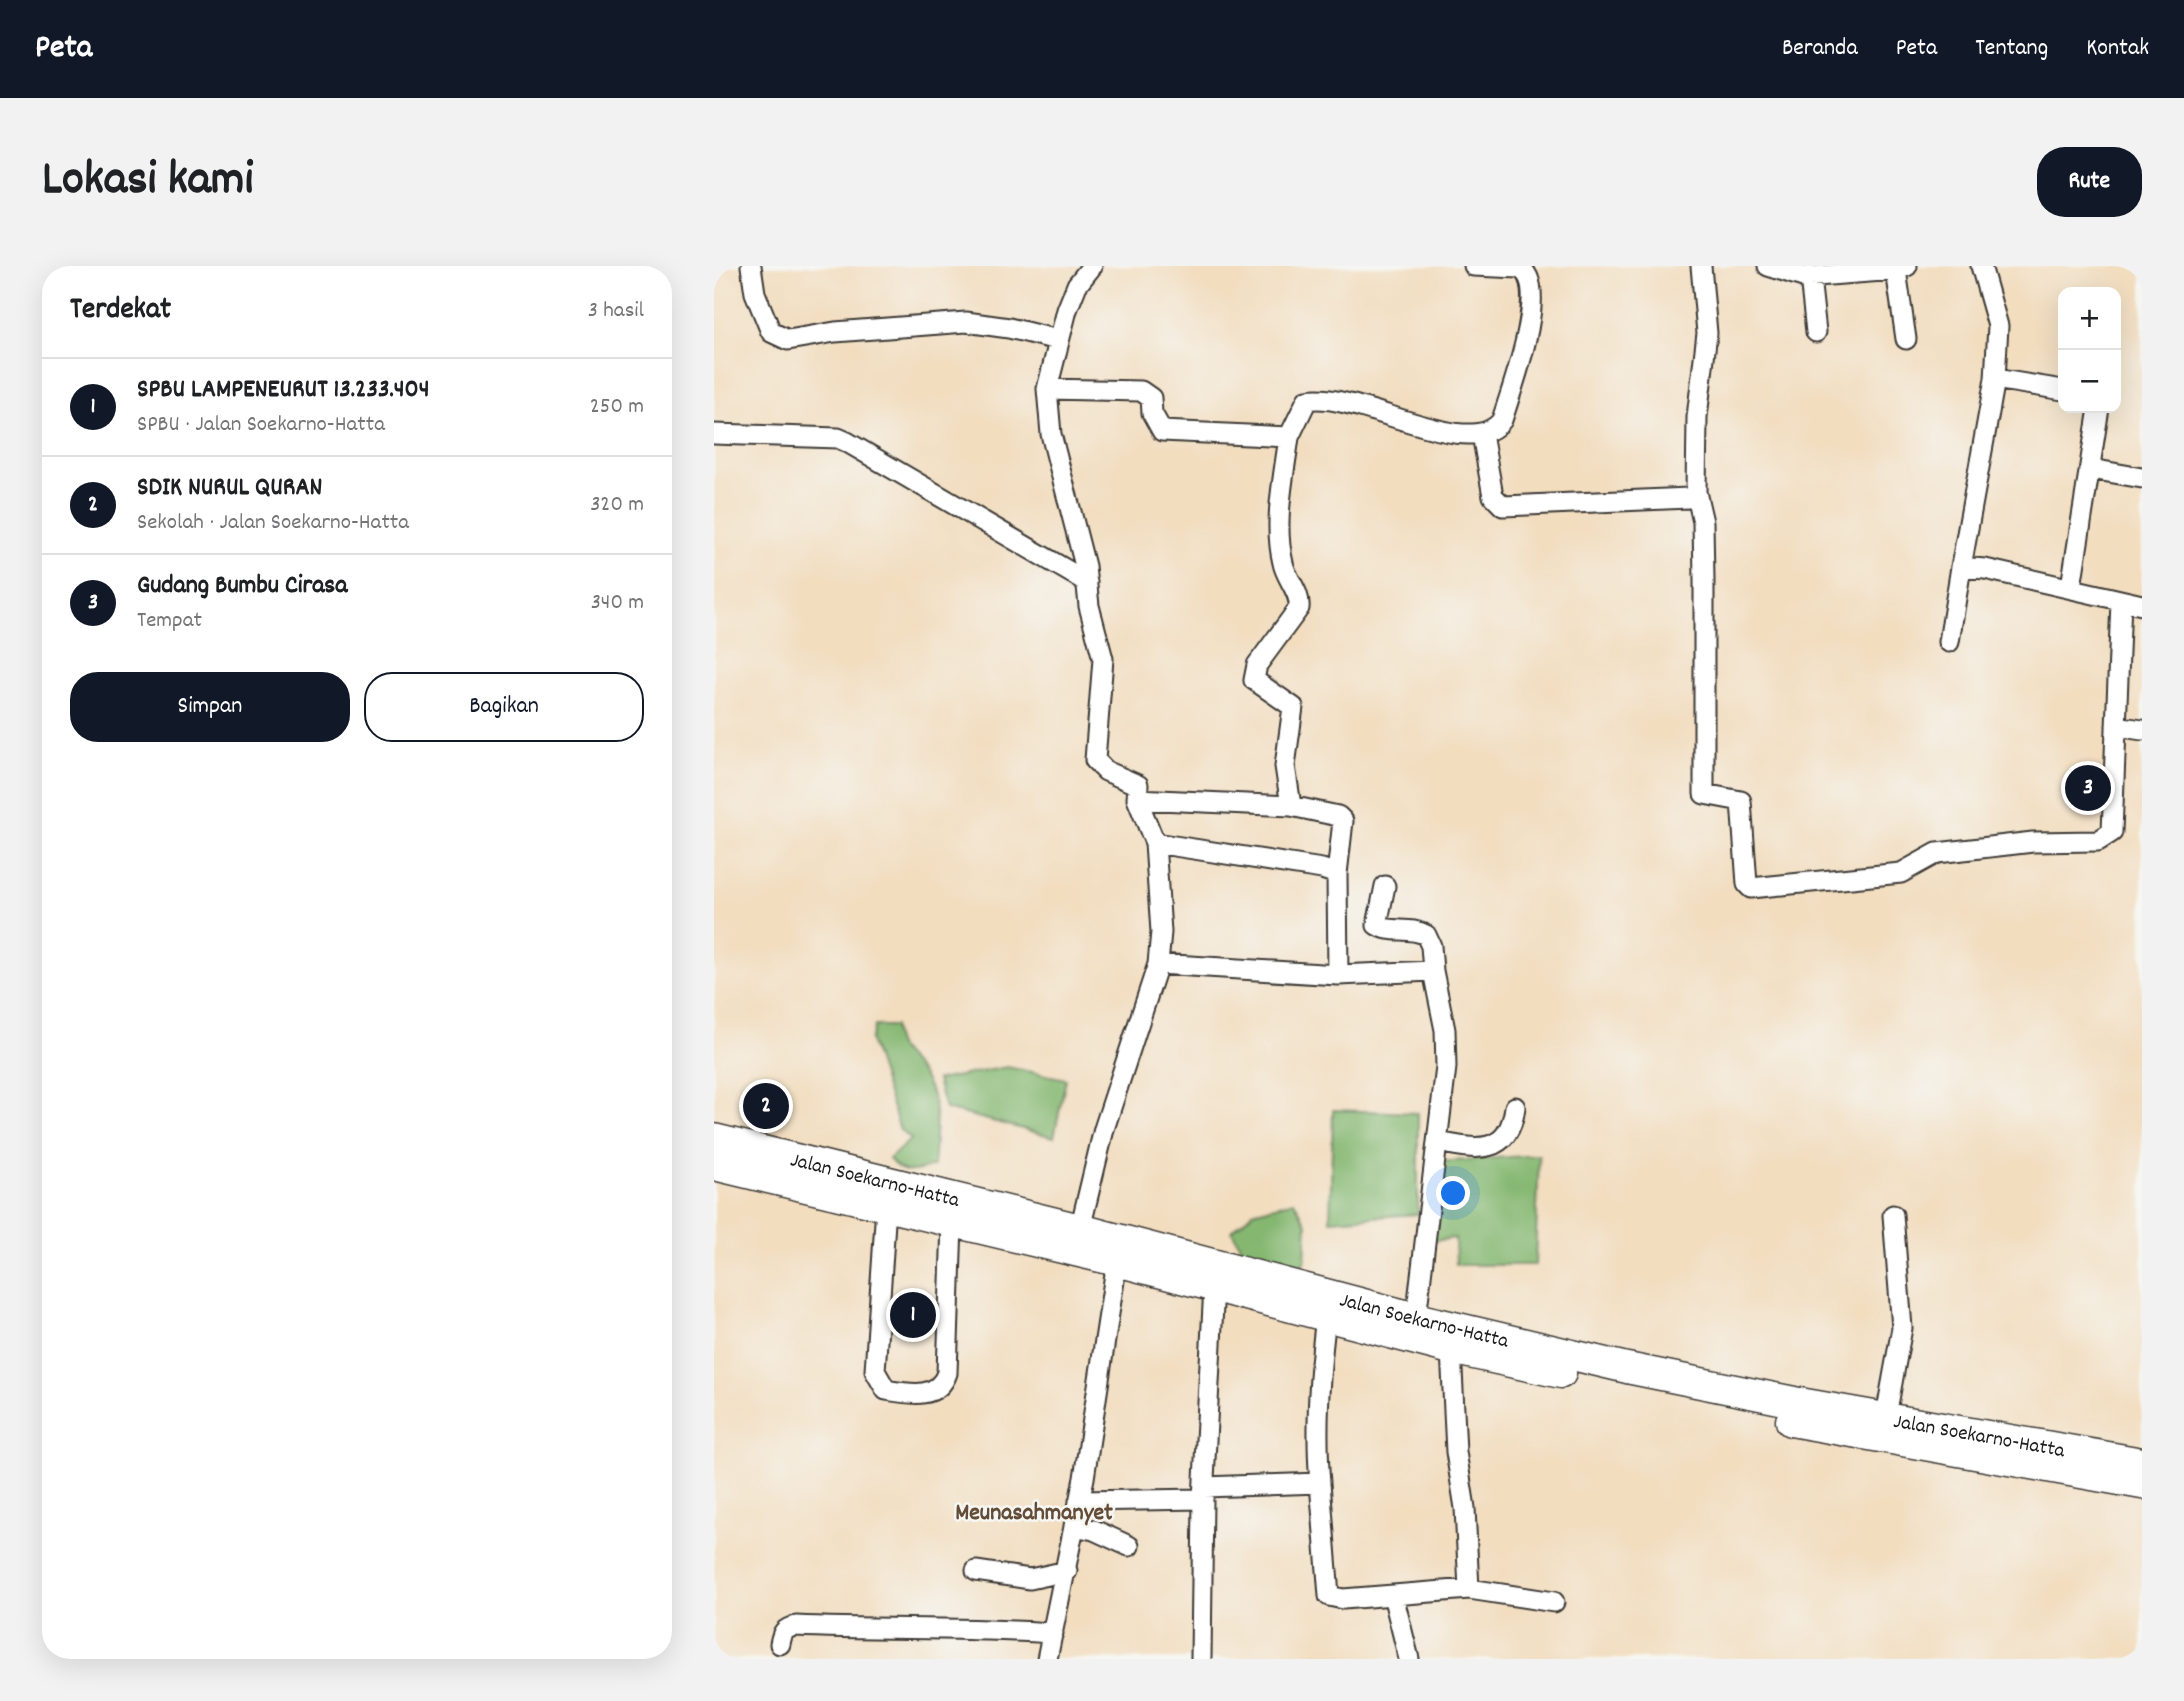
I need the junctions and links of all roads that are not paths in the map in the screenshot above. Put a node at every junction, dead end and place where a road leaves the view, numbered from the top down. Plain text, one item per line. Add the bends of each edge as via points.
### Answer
1 (751, 266) edge
2 (1092, 266) edge
3 (1474, 266) edge
4 (1701, 266) edge
5 (1768, 266) edge
6 (1981, 266) edge
7 (1901, 268) edge
8 (1810, 277) junction
9 (1816, 332) dead end
10 (1058, 340) junction
11 (1906, 340) dead end
12 (1995, 379) junction
13 (1047, 389) junction
14 (2058, 389) edge
15 (2098, 413) edge
16 (714, 434) edge
17 (1482, 434) junction
18 (1289, 437) junction
19 (2091, 469) junction
20 (2142, 478) edge
21 (1696, 492) junction
22 (1961, 567) junction
23 (1087, 582) junction
24 (2071, 587) junction
25 (2121, 600) junction
26 (2142, 605) edge
27 (1949, 642) dead end
28 (2116, 726) junction
29 (2142, 730) edge
30 (1137, 799) junction
31 (1291, 806) junction
32 (1155, 843) junction
33 (1336, 874) junction
34 (1385, 886) dead end
35 (1158, 964) junction
36 (1433, 971) junction
37 (1338, 975) junction
38 (1515, 1107) dead end
39 (714, 1139) edge
40 (1438, 1142) junction
41 (714, 1165) edge
42 (886, 1207) junction
43 (1893, 1215) dead end
44 (952, 1223) junction
45 (1080, 1229) junction
46 (1117, 1261) junction
47 (1199, 1276) junction
48 (1326, 1317) junction
49 (1416, 1318) junction
50 (1451, 1349) junction
51 (1886, 1416) junction
52 (1954, 1439) junction
53 (1996, 1447) junction
54 (2142, 1463) edge
55 (1320, 1483) junction
56 (2142, 1484) edge
57 (1198, 1496) junction
58 (1079, 1501) junction
59 (1074, 1525) junction
60 (1129, 1546) dead end
61 (976, 1571) dead end
62 (1067, 1571) junction
63 (1469, 1589) junction
64 (1393, 1595) junction
65 (1554, 1602) dead end
66 (1052, 1633) junction
67 (779, 1644) dead end
68 (1047, 1659) edge
69 (1201, 1659) edge
70 (1409, 1659) edge

1 - 10 street via 755,293 771,332 782,339 966,322
2 - 10 street via 1077,285
3 - 17 street via 1519,268 1531,282 1522,356 1502,420
4 - 21 street via 1707,333 1697,417
5 - 8 street
6 - 12 street via 1998,326
7 - 8 street
7 - 11 street
8 - 9 street
10 - 13 street
12 - 14 street
12 - 22 street
13 - 18 street via 1141,391 1151,398 1152,413 1162,430
13 - 23 street via 1051,434
15 - 19 street
16 - 23 street via 838,438
17 - 18 street via 1441,432 1325,396 1307,400
17 - 21 street via 1493,496 1503,506 1689,498
18 - 31 street via 1281,498 1281,550 1300,599 1299,608 1254,673 1254,680 1293,707 1285,766
19 - 20 street
19 - 24 street
21 - 28 street via 1703,522 1704,794 1741,801 1747,884 1751,888 1901,873 1937,853 2033,842 2098,841 2112,832
22 - 24 street
22 - 27 street
23 - 30 street via 1104,672 1096,760 1106,771 1138,785
24 - 25 street
25 - 26 street
25 - 28 street
28 - 29 street
30 - 31 street
30 - 32 street
31 - 33 street via 1343,821
32 - 33 street
32 - 35 street via 1161,932
33 - 37 street
34 - 36 street via 1377,925 1426,935
35 - 37 street
35 - 45 street via 1104,1129
36 - 37 street
36 - 40 street via 1446,1042
38 - 40 street via 1510,1131 1492,1145 1471,1149
39 - 45 highway, Jalan Soekarno-Hatta
40 - 49 street
41 - 42 highway, Jalan Soekarno-Hatta
42 - 44 highway, Jalan Soekarno-Hatta
42 - 44 street via 875,1371 886,1390 911,1394 933,1392 943,1385
43 - 51 street via 1902,1328
44 - 46 highway, Jalan Soekarno-Hatta
45 - 47 highway, Jalan Soekarno-Hatta
46 - 47 highway, Jalan Soekarno-Hatta
46 - 58 street
47 - 48 highway, Jalan Soekarno-Hatta
47 - 49 highway, Jalan Soekarno-Hatta
47 - 57 street
48 - 50 highway, Jalan Soekarno-Hatta
48 - 55 street via 1318,1384
49 - 51 highway, Jalan Soekarno-Hatta via 1627,1368
50 - 52 highway, Jalan Soekarno-Hatta via 1765,1416
50 - 63 street
51 - 52 highway, Jalan Soekarno-Hatta
52 - 53 highway, Jalan Soekarno-Hatta
53 - 54 highway, Jalan Soekarno-Hatta
53 - 56 highway, Jalan Soekarno-Hatta
55 - 57 street
55 - 64 street via 1329,1596
57 - 58 street
57 - 69 street
58 - 59 street
59 - 60 street
59 - 62 street
61 - 62 street via 1030,1579
62 - 66 street
63 - 64 street
63 - 65 street
64 - 70 street
66 - 67 street via 796,1626 782,1632
66 - 68 street

